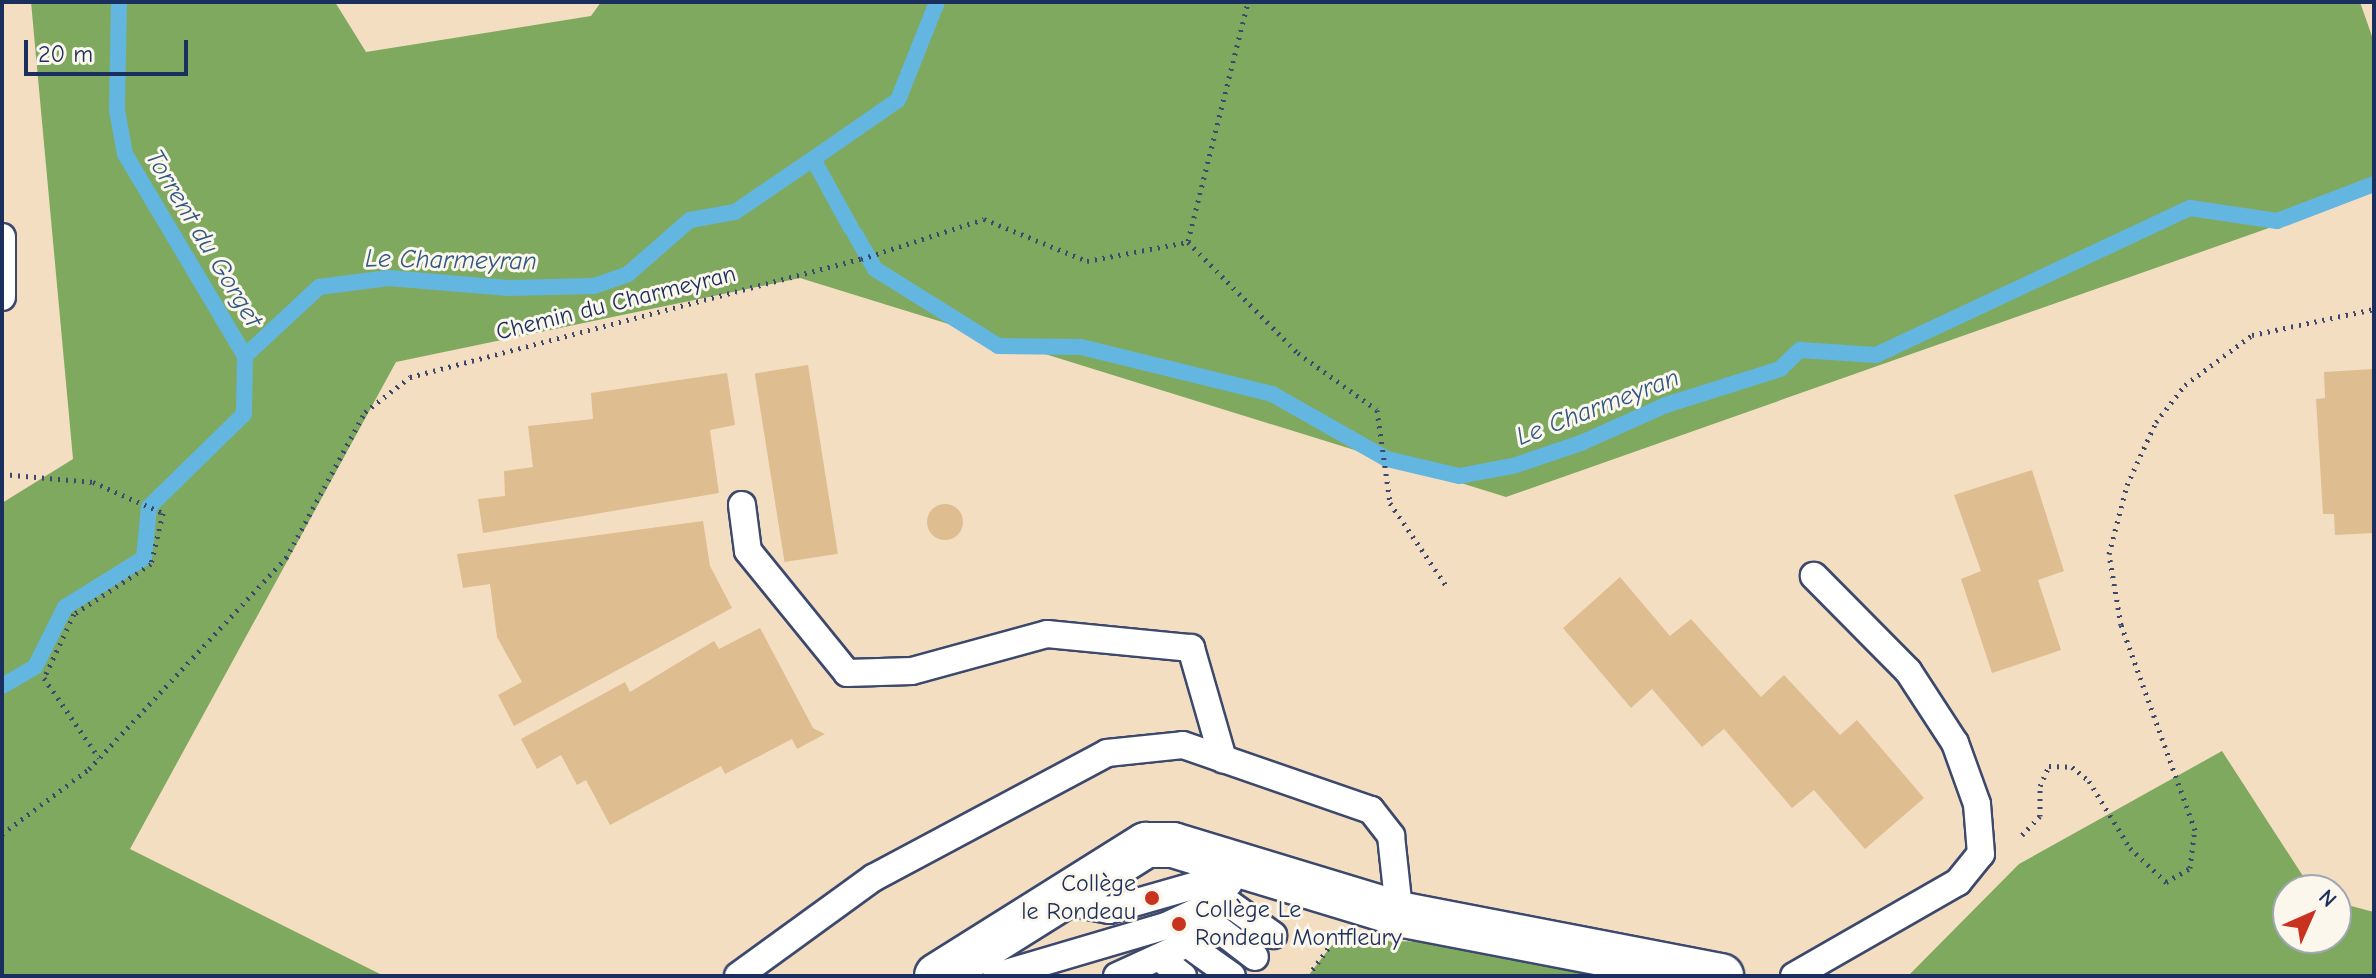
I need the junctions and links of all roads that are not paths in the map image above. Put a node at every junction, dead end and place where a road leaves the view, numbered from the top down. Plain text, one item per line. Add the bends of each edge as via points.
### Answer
1 (2, 237) edge
2 (2, 297) edge
3 (742, 505) dead end
4 (1814, 576) dead end
5 (1223, 759) junction
6 (1231, 882) junction
7 (1399, 910) junction
8 (1208, 921) junction
9 (1273, 935) dead end
10 (1187, 944) junction
11 (1255, 957) dead end
12 (1161, 959) junction
13 (1127, 975) edge
14 (738, 976) edge
15 (938, 976) edge
16 (996, 976) edge
17 (1183, 976) edge
18 (1232, 976) edge
19 (1721, 976) edge
20 (1794, 976) edge

1 - 2 lane
3 - 5 lane via 748,551 847,673 912,671 1047,634 1191,648
4 - 20 lane via 1908,671 1955,743 1977,804 1981,854 1958,882
5 - 7 lane via 1371,810 1391,836
5 - 14 lane via 1183,745 1107,753 873,878
6 - 7 street
6 - 8 lane
6 - 9 lane
6 - 15 street via 1173,845 1146,845
6 - 16 lane via 1166,926
7 - 19 street
8 - 10 lane
8 - 11 lane
10 - 12 lane
10 - 18 lane
12 - 13 lane
12 - 17 lane

